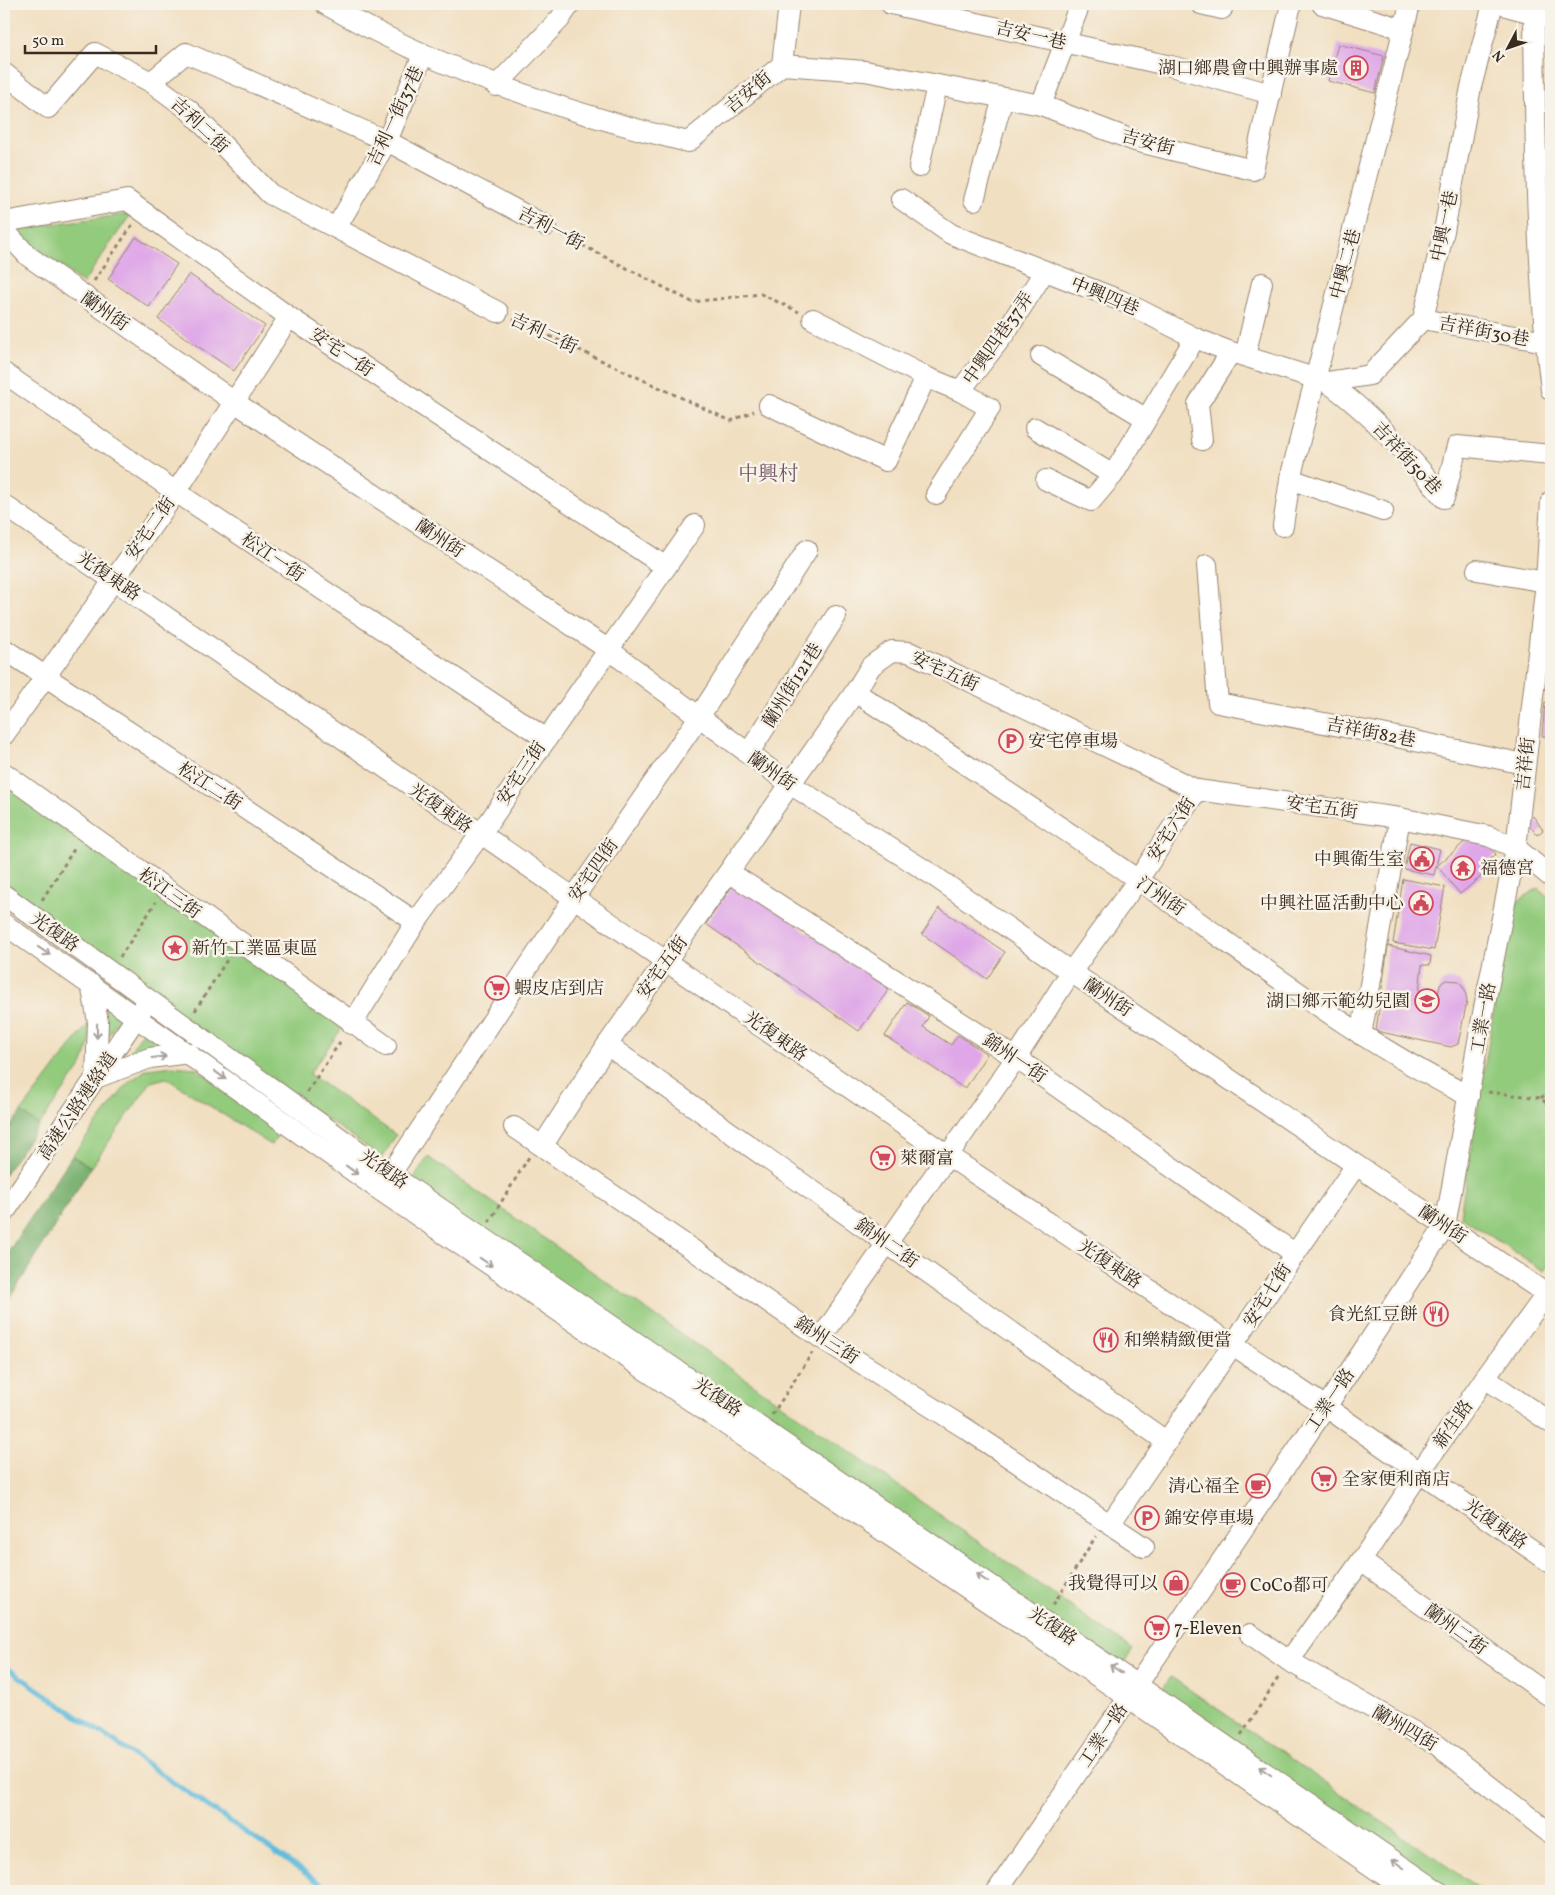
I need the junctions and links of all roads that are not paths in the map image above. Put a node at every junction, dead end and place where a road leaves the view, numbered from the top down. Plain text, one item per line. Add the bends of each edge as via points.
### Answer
1 (325, 4) edge
2 (570, 4) edge
3 (789, 4) edge
4 (891, 4) edge
5 (1080, 4) edge
6 (1201, 4) edge
7 (1291, 4) edge
8 (1322, 4) edge
9 (1410, 4) edge
10 (1492, 4) edge
11 (1222, 9) dead end
12 (1532, 9) edge
13 (347, 10) edge
14 (1403, 29) junction
15 (1065, 43) junction
16 (423, 55) junction
17 (782, 65) junction
18 (4, 73) edge
19 (151, 82) junction
20 (937, 85) junction
21 (496, 86) junction
22 (1271, 94) junction
23 (1003, 98) junction
24 (1041, 105) junction
25 (1543, 109) edge
26 (387, 141) junction
27 (919, 167) dead end
28 (902, 199) dead end
29 (974, 200) dead end
30 (4, 222) edge
31 (546, 226) road end
32 (336, 228) junction
33 (4, 230) edge
34 (1044, 272) junction
35 (1262, 283) dead end
36 (498, 312) road end
37 (289, 317) junction
38 (813, 319) road end
39 (1422, 319) junction
40 (1195, 338) junction
41 (1545, 342) junction
42 (1238, 354) junction
43 (1041, 356) dead end
44 (4, 373) edge
45 (926, 377) junction
46 (1321, 380) junction
47 (1551, 390) edge
48 (960, 391) junction
49 (233, 401) junction
50 (768, 405) road end
51 (1145, 418) junction
52 (1035, 428) dead end
53 (1202, 440) dead end
54 (1551, 455) edge
55 (1112, 475) junction
56 (1290, 479) junction
57 (1046, 480) dead end
58 (176, 492) junction
59 (936, 494) dead end
60 (1551, 501) edge
61 (4, 505) edge
62 (1383, 511) dead end
63 (695, 525) dead end
64 (1283, 526) dead end
65 (807, 550) dead end
66 (1549, 562) edge
67 (1208, 565) dead end
68 (666, 567) junction
69 (1477, 570) dead end
70 (114, 580) junction
71 (1546, 582) junction
72 (836, 616) dead end
73 (4, 650) edge
74 (609, 650) junction
75 (45, 677) junction
76 (855, 692) junction
77 (699, 717) junction
78 (4, 735) edge
79 (545, 738) junction
80 (748, 754) junction
81 (1524, 764) junction
82 (4, 773) edge
83 (790, 784) junction
84 (1197, 790) junction
85 (1400, 818) junction
86 (480, 835) junction
87 (1516, 848) junction
88 (730, 873) junction
89 (1551, 877) edge
90 (1138, 880) junction
91 (4, 895) edge
92 (575, 896) junction
93 (416, 922) junction
94 (4, 924) edge
95 (667, 961) junction
96 (1071, 972) junction
97 (91, 984) junction
98 (149, 998) junction
99 (136, 1018) junction
100 (352, 1024) junction
101 (1361, 1035) junction
102 (607, 1045) junction
103 (386, 1046) dead end
104 (189, 1053) junction
105 (1016, 1058) junction
106 (97, 1078) junction
107 (1476, 1094) junction
108 (514, 1127) dead end
109 (540, 1144) junction
110 (947, 1155) junction
111 (1356, 1165) junction
112 (386, 1182) junction
113 (4, 1213) edge
114 (1445, 1226) junction
115 (887, 1243) junction
116 (1294, 1253) junction
117 (1550, 1293) edge
118 (821, 1338) junction
119 (1233, 1346) junction
120 (1485, 1378) junction
121 (1326, 1407) junction
122 (1551, 1423) edge
123 (1167, 1442) junction
124 (1420, 1472) junction
125 (1108, 1522) junction
126 (1144, 1547) dead end
127 (1361, 1561) junction
128 (1551, 1562) edge
129 (1250, 1634) dead end
130 (1289, 1661) junction
131 (1133, 1691) junction
132 (1551, 1697) edge
133 (1551, 1834) edge
134 (997, 1891) edge
135 (1408, 1891) edge
136 (1438, 1891) edge

1 - 13 street, 吉安街
2 - 21 street via 560,19
3 - 17 street
4 - 15 street, 吉安一巷
5 - 15 street
6 - 11 street
7 - 22 street
8 - 14 street
9 - 14 street, 中興二巷
10 - 39 street, 中興一巷
12 - 25 street
13 - 16 street, 吉安街
14 - 46 street, 中興二巷
15 - 22 street, 吉安一巷 via 1172,66
15 - 24 street
16 - 21 street, 吉安街
16 - 26 street, 吉利一街37巷
17 - 20 street, 吉安街 via 865,71
17 - 21 street, 吉安街 via 688,142 620,126
18 - 19 street, 吉利二街 via 48,108 95,53
19 - 26 street, 吉利一街 via 186,53
19 - 32 street, 吉利二街 via 189,110 270,194
20 - 23 street, 吉安街
20 - 27 street
22 - 24 street, 吉安街 via 1253,170 1135,141
23 - 24 street, 吉安街
23 - 29 street
25 - 41 street
26 - 31 street, 吉利一街
26 - 32 street, 吉利一街37巷
28 - 34 street, 中興四巷 via 951,234
30 - 37 street, 安宅一街 via 127,200
32 - 36 street, 吉利二街
33 - 49 street, 蘭州街 via 28,256
34 - 40 street, 中興四巷 via 1122,302
34 - 48 street, 中興四巷37弄 via 1005,333
35 - 42 street
37 - 49 street, 安宅二街
37 - 68 street, 安宅一街
38 - 45 street
39 - 41 street, 吉祥街30巷
39 - 46 street, 中興一巷 via 1370,375
40 - 42 street, 中興四巷
40 - 51 street
41 - 47 street
42 - 46 street, 中興四巷
42 - 53 street via 1198,404
43 - 51 street
44 - 58 street, 松江一街
45 - 48 street
45 - 50 street via 886,461
46 - 54 street, 吉祥街50巷 via 1353,400 1444,498 1456,446
46 - 56 street, 中興二巷
48 - 59 street, 中興四巷37弄 via 990,408
49 - 58 street, 安宅二街
49 - 74 street, 蘭州街
51 - 55 street
52 - 55 street
55 - 57 street via 1091,502
56 - 62 street
56 - 64 street, 中興二巷
58 - 70 street, 安宅二街
58 - 79 street, 松江一街
60 - 66 street, 吉祥街
61 - 70 street, 光復東路
63 - 68 street, 安宅三街
65 - 77 street, 安宅四街
66 - 71 street, 吉祥街
67 - 81 street, 吉祥街82巷 via 1218,703
68 - 74 street, 安宅三街
69 - 71 street
70 - 75 street, 安宅二街
70 - 86 street, 光復東路
71 - 81 street, 吉祥街
72 - 80 street, 蘭州街121巷
73 - 75 street, 松江二街
74 - 77 street, 蘭州街
74 - 79 street, 安宅三街
75 - 78 street, 安宅二街
75 - 93 street, 松江二街
76 - 83 street, 安宅五街
76 - 84 street, 安宅五街 via 871,666 892,651 909,652
76 - 90 street, 汀州街
77 - 80 street, 蘭州街
77 - 92 street, 安宅四街
79 - 86 street, 安宅三街
80 - 83 street, 蘭州街
81 - 87 street, 吉祥街
82 - 100 street, 松江三街
83 - 88 street, 安宅五街
83 - 96 street, 蘭州街 via 934,876
84 - 85 street, 安宅五街
84 - 90 street, 安宅六街
85 - 87 street, 安宅五街 via 1488,836
85 - 101 street
86 - 92 street, 光復東路
86 - 93 street, 安宅三街
87 - 89 street, 安宅五街
87 - 107 street, 工業一路
88 - 95 street, 安宅五街
88 - 105 street, 錦州一街
90 - 96 street, 安宅六街
90 - 101 street, 汀州街
91 - 98 street, 光復路
92 - 95 street, 光復東路
92 - 112 street, 安宅四街
93 - 100 street, 安宅三街
94 -> 97 street, 光復路
95 - 102 street, 安宅五街
95 - 110 street, 光復東路
96 - 105 street, 安宅六街
96 - 111 street, 蘭州街
97 - 99 street, 光復路
97 -> 106 street via 98,1022
98 - 99 street, 高速公路連絡道
98 - 112 street, 光復路
99 - 104 street, 光復路
99 - 106 street, 高速公路連絡道
100 - 103 street, 松江三街
101 - 107 street, 汀州街 via 1416,1070
102 - 109 street, 安宅五街
102 - 115 street, 錦州二街
106 -> 104 street via 150,1058
104 -> 112 street, 光復路
105 - 110 street, 安宅六街
105 - 116 street, 錦州一街
106 - 113 street, 高速公路連絡道
107 - 114 street, 工業一路
108 - 109 street, 錦州三街
109 - 118 street, 錦州三街
110 - 115 street, 安宅六街
110 - 119 street, 光復東路
111 - 114 street, 蘭州街
111 - 116 street, 安宅七街
112 - 131 street, 光復路
114 - 117 street, 蘭州街
114 - 121 street, 工業一路
115 - 118 street, 安宅六街
115 - 123 street, 錦州二街
116 - 119 street, 安宅七街
117 - 120 street, 新生路
118 - 125 street, 錦州三街
119 - 121 street, 光復東路
119 - 123 street, 安宅七街
120 - 122 street
120 - 124 street, 新生路
121 - 124 street, 光復東路
121 - 131 street, 工業一路
123 - 125 street, 安宅七街
124 - 127 street, 新生路
124 - 128 street, 光復東路
125 - 126 street, 錦州三街
127 - 130 street, 新生路
127 - 132 street, 蘭州二街
129 - 130 street, 蘭州四街
130 - 133 street, 蘭州四街 via 1437,1745
131 - 134 street, 工業一路
131 - 135 street, 光復路
136 -> 131 street, 光復路

